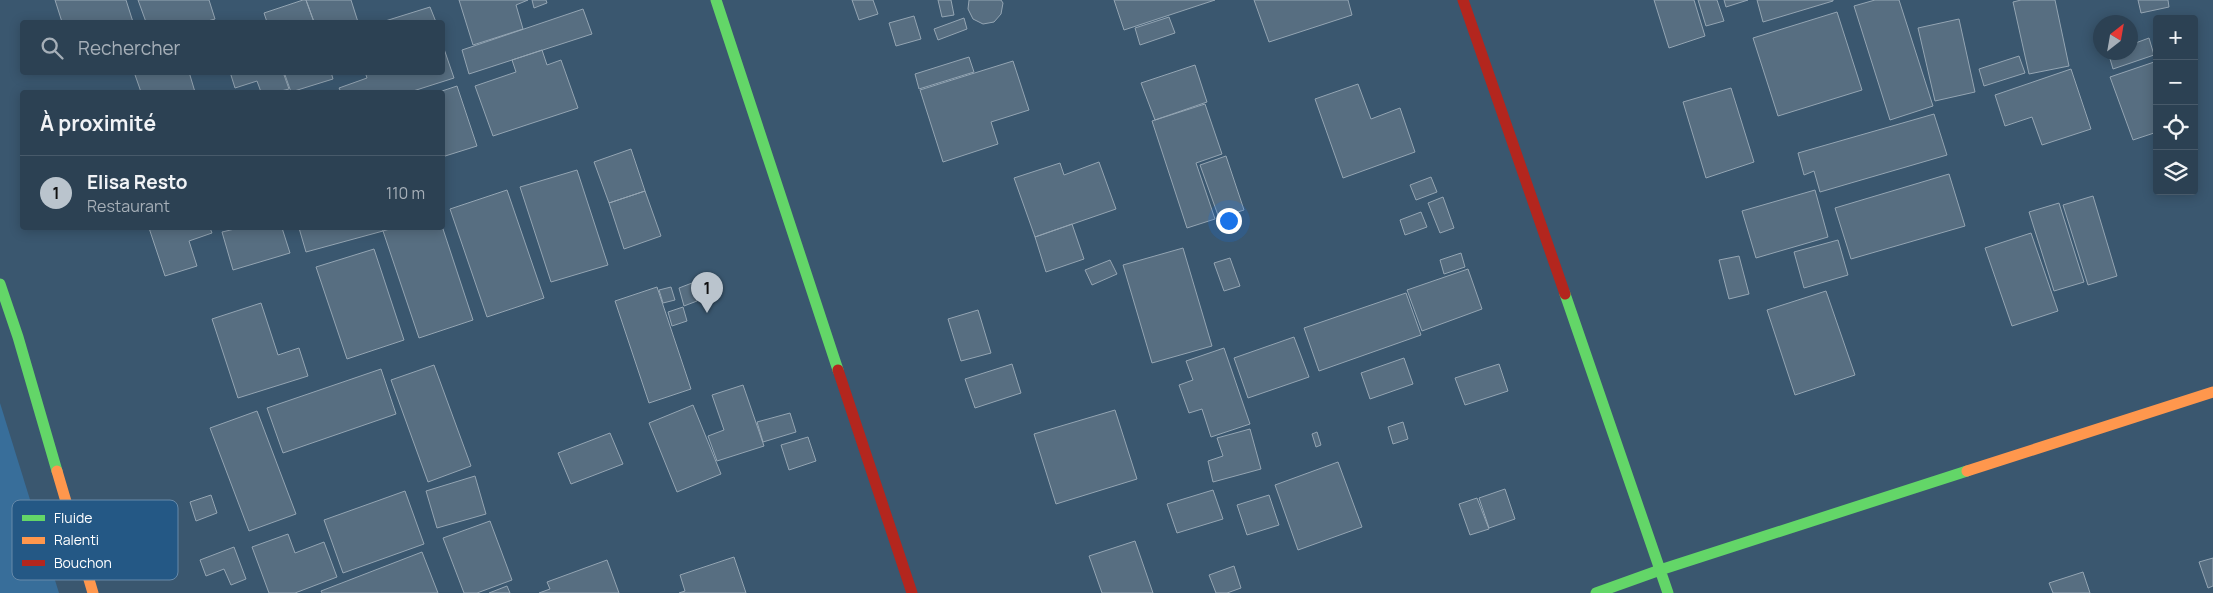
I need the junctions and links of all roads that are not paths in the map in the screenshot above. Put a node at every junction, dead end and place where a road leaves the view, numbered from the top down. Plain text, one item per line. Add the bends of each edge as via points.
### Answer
1 (716, 0) edge
2 (1463, 0) edge
3 (0, 284) edge
4 (2213, 392) edge
5 (66, 500) edge
6 (1660, 570) junction
7 (89, 580) edge
8 (93, 593) edge
9 (912, 593) edge
10 (1596, 593) edge
11 (1668, 593) edge

1 - 9 street
2 - 6 street
3 - 5 street
4 - 6 street
6 - 10 street
6 - 11 street
7 - 8 street

